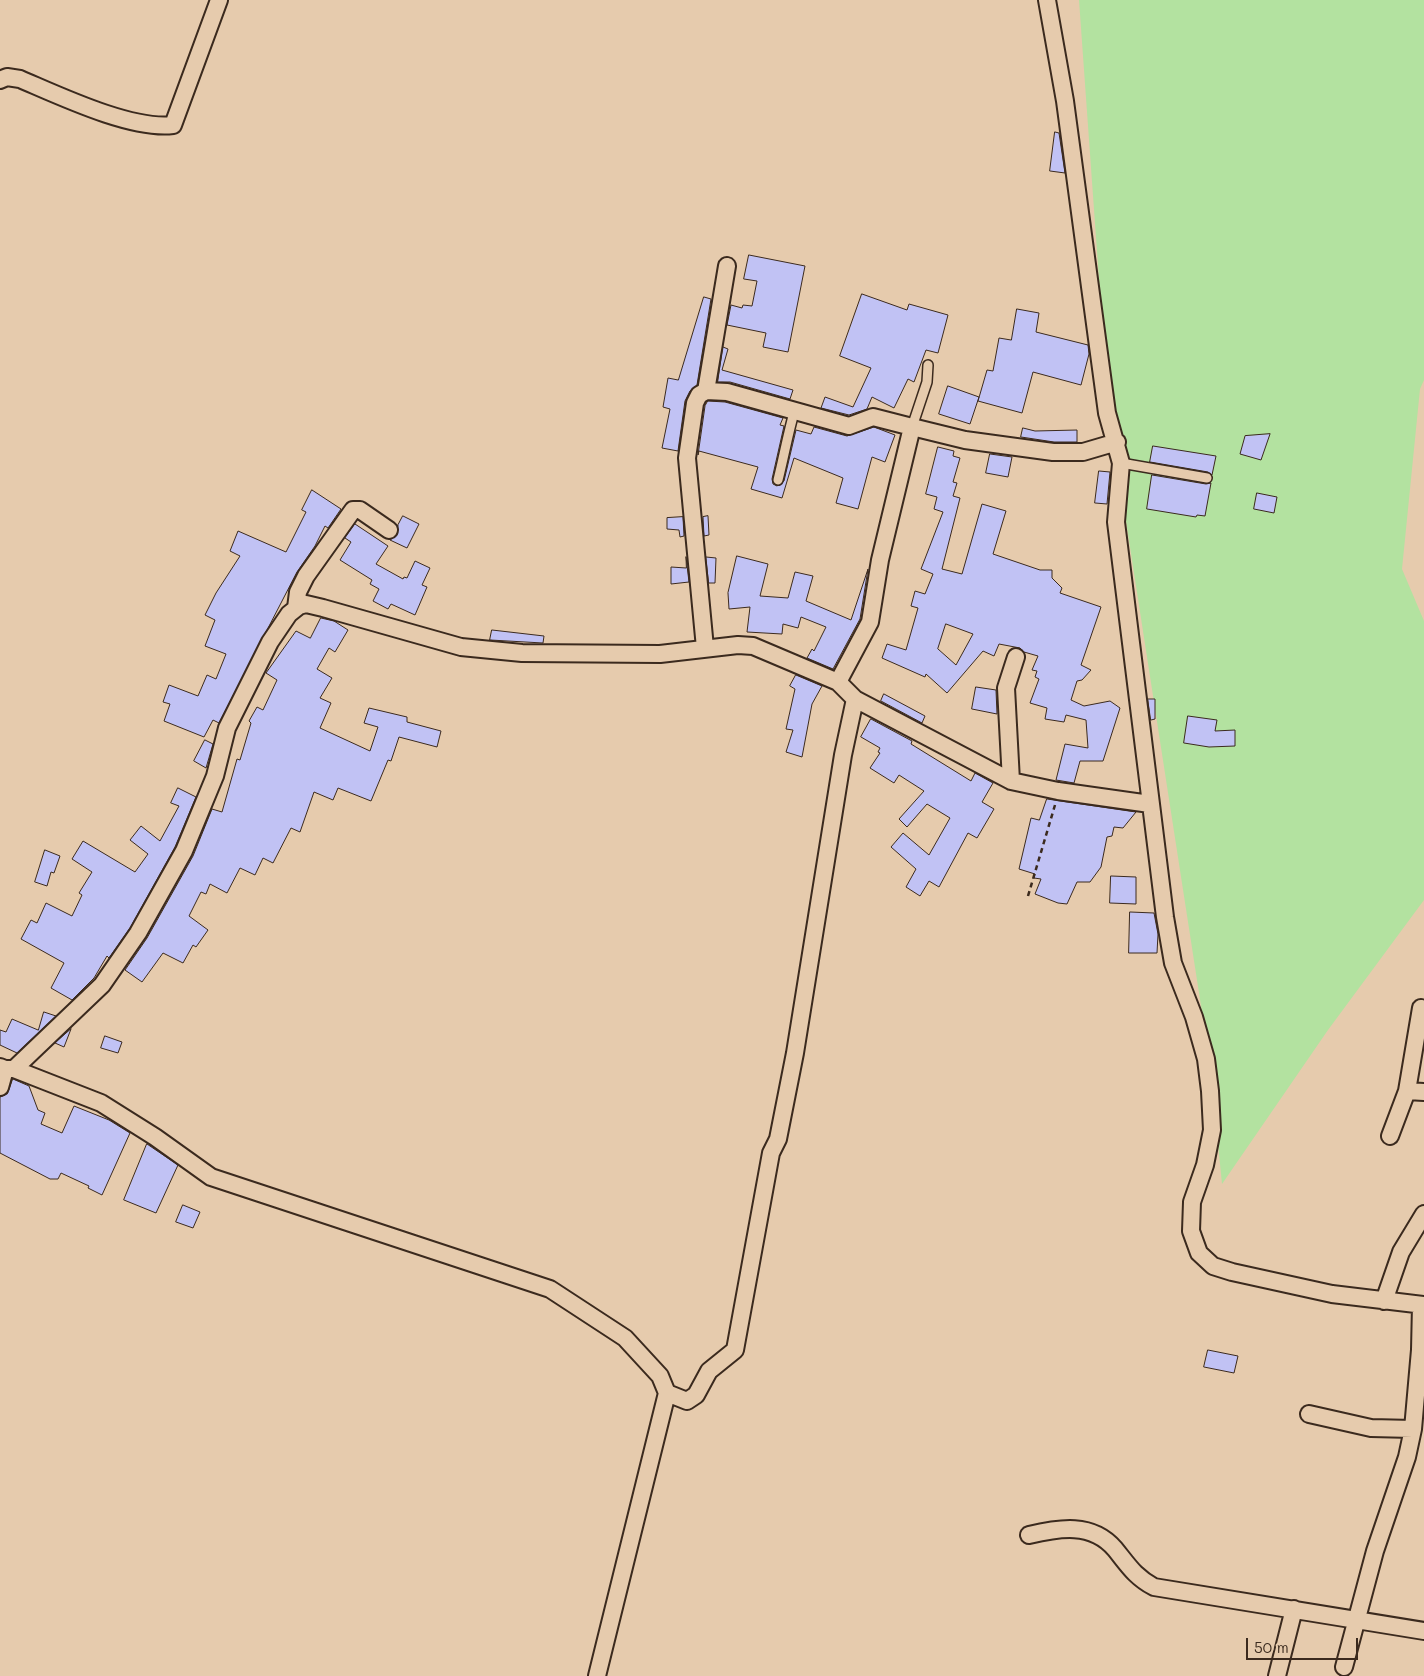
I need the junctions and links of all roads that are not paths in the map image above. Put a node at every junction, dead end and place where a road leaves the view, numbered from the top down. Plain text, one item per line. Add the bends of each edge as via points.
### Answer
1 (219, 0) edge
2 (1046, 0) edge
3 (0, 80) edge
4 (727, 266) dead end
5 (928, 365) dead end
6 (706, 391) junction
7 (795, 409) junction
8 (912, 427) junction
9 (1117, 442) junction
10 (1122, 463) junction
11 (1207, 478) dead end
12 (778, 480) dead end
13 (390, 530) dead end
14 (296, 608) junction
15 (705, 648) junction
16 (1016, 657) dead end
17 (838, 682) junction
18 (855, 698) junction
19 (1012, 781) junction
20 (1150, 804) junction
21 (1421, 1008) dead end
22 (6, 1068) edge
23 (0, 1088) edge
24 (1407, 1091) junction
25 (1424, 1092) edge
26 (1390, 1136) dead end
27 (1424, 1214) edge
28 (1384, 1301) junction
29 (1423, 1305) edge
30 (667, 1393) junction
31 (1309, 1414) dead end
32 (1413, 1429) junction
33 (1029, 1535) dead end
34 (1294, 1609) junction
35 (1356, 1620) junction
36 (1424, 1631) edge
37 (1344, 1667) dead end
38 (597, 1676) edge
39 (1277, 1676) edge

1 - 3 street via 173,125 160,126 121,118 20,79 7,77
2 - 9 street via 1065,101 1107,413
4 - 6 street
5 - 8 lane via 927,382
6 - 7 street via 727,392
6 - 15 street via 695,403 687,458
7 - 8 street via 849,426 873,417
7 - 12 lane
8 - 9 street via 965,440 1053,452 1083,452
8 - 17 street via 880,560 870,622
9 - 10 street
10 - 11 lane
10 - 20 street via 1116,522
13 - 14 street via 360,510 353,510 306,576 298,592
14 - 15 street via 306,604 323,608 461,647 522,653 660,654
14 - 22 street via 270,642 233,714 215,776 184,851 138,933 102,985
15 - 17 street via 753,646
16 - 19 street via 1006,688
17 - 18 street
18 - 19 street
18 - 30 street via 795,1053 778,1139 770,1153 735,1350 709,1370 692,1398 687,1401
19 - 20 street
20 - 28 street via 1173,963 1206,1059 1210,1091 1212,1130 1205,1165 1192,1202 1190,1231 1199,1253 1213,1266 1232,1272 1332,1294
21 - 24 street
22 - 23 street
22 - 30 street via 101,1103 211,1177 550,1289 625,1338 660,1376
24 - 25 street
24 - 26 street
27 - 28 street via 1402,1252
28 - 29 street
29 - 32 street
30 - 38 street
31 - 32 street via 1371,1428
32 - 35 street
33 - 34 street via 1064,1527 1082,1530 1108,1541 1136,1576 1154,1587
34 - 35 street
34 - 39 street
35 - 36 street
35 - 37 street

